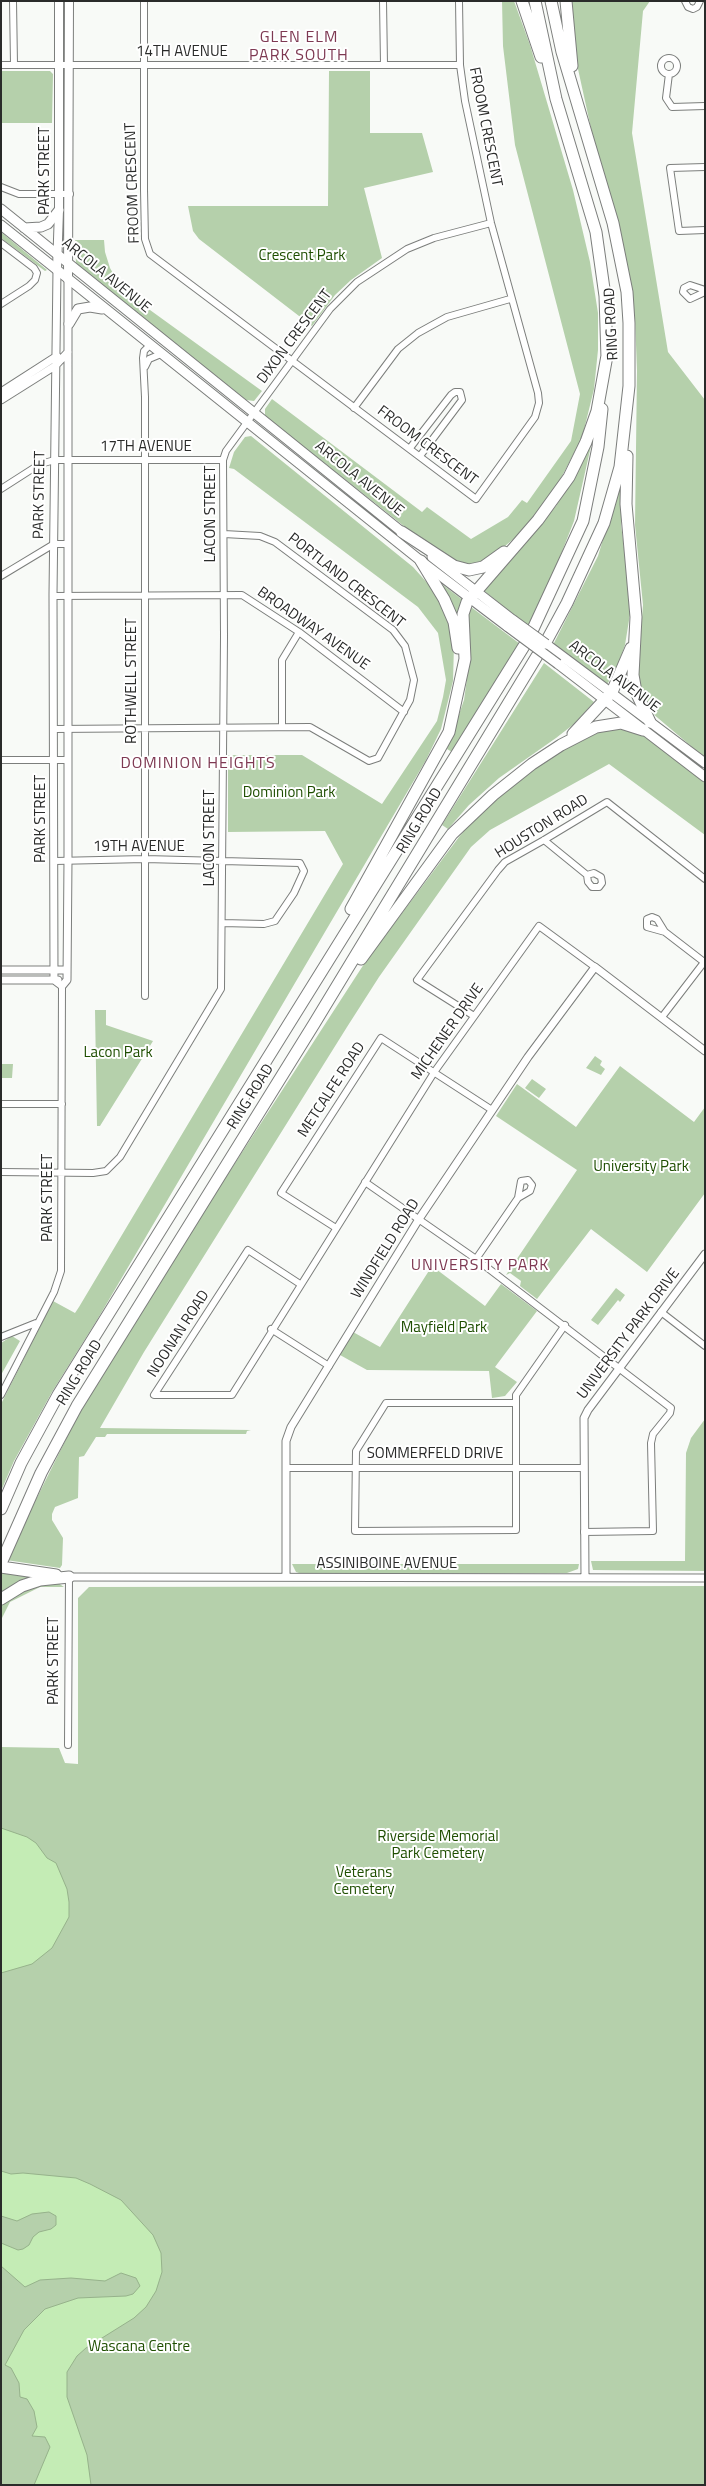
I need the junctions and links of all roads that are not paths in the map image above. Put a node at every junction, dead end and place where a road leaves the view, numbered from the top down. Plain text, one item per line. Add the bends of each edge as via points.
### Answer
1 (13, 1) edge
2 (59, 1) edge
3 (69, 1) edge
4 (144, 1) edge
5 (383, 1) edge
6 (459, 1) edge
7 (522, 1) edge
8 (536, 1) edge
9 (551, 1) edge
10 (566, 1) edge
11 (685, 1) edge
12 (702, 3) edge
13 (1, 65) edge
14 (14, 65) junction
15 (59, 65) junction
16 (69, 65) junction
17 (144, 65) junction
18 (384, 65) junction
19 (460, 65) junction
20 (669, 74) dead end
21 (556, 99) junction
22 (705, 106) edge
23 (579, 112) junction
24 (705, 167) edge
25 (1, 187) edge
26 (70, 194) junction
27 (59, 195) junction
28 (1, 209) edge
29 (60, 210) junction
30 (491, 223) junction
31 (1, 225) edge
32 (24, 228) junction
33 (705, 230) edge
34 (1, 243) edge
35 (58, 254) junction
36 (68, 263) junction
37 (57, 269) junction
38 (68, 279) junction
39 (510, 299) junction
40 (1, 304) edge
41 (105, 310) junction
42 (68, 324) junction
43 (150, 345) junction
44 (608, 350) junction
45 (68, 352) junction
46 (161, 354) junction
47 (55, 357) junction
48 (187, 360) junction
49 (292, 361) junction
50 (55, 366) junction
51 (145, 366) junction
52 (629, 386) junction
53 (1, 392) edge
54 (1, 400) edge
55 (354, 408) junction
56 (254, 413) junction
57 (247, 422) junction
58 (410, 448) junction
59 (420, 456) junction
60 (55, 460) junction
61 (68, 460) junction
62 (223, 460) junction
63 (145, 461) junction
64 (1, 489) edge
65 (538, 520) junction
66 (402, 532) junction
67 (224, 534) junction
68 (54, 544) junction
69 (67, 544) junction
70 (421, 561) junction
71 (1, 576) edge
72 (223, 594) junction
73 (145, 595) junction
74 (473, 595) junction
75 (53, 596) junction
76 (67, 596) junction
77 (533, 629) dead end
78 (299, 632) junction
79 (635, 638) junction
80 (547, 640) dead end
81 (524, 646) dead end
82 (537, 656) dead end
83 (459, 693) junction
84 (609, 696) junction
85 (404, 712) junction
86 (646, 726) junction
87 (282, 727) junction
88 (68, 728) junction
89 (223, 728) junction
90 (54, 729) junction
91 (145, 729) junction
92 (561, 745) junction
93 (1, 760) edge
94 (55, 760) junction
95 (68, 760) junction
96 (705, 762) edge
97 (705, 777) edge
98 (544, 840) junction
99 (145, 859) junction
100 (55, 860) junction
101 (68, 860) junction
102 (223, 860) junction
103 (587, 875) dead end
104 (705, 879) edge
105 (222, 924) junction
106 (665, 932) dead end
107 (704, 961) edge
108 (596, 967) junction
109 (1, 970) edge
110 (54, 970) junction
111 (67, 970) junction
112 (1, 980) edge
113 (54, 980) junction
114 (67, 980) junction
115 (62, 986) junction
116 (145, 996) dead end
117 (294, 1013) junction
118 (474, 1016) junction
119 (662, 1017) junction
120 (314, 1024) junction
121 (705, 1051) edge
122 (435, 1071) junction
123 (1, 1104) edge
124 (62, 1104) junction
125 (492, 1110) junction
126 (1, 1172) edge
127 (62, 1173) junction
128 (365, 1182) junction
129 (518, 1198) dead end
130 (419, 1219) junction
131 (336, 1228) junction
132 (704, 1256) edge
133 (476, 1259) junction
134 (300, 1284) junction
135 (661, 1312) junction
136 (36, 1323) junction
137 (565, 1326) junction
138 (271, 1329) junction
139 (1, 1337) edge
140 (705, 1346) edge
141 (329, 1366) junction
142 (620, 1367) junction
143 (1, 1395) edge
144 (516, 1403) junction
145 (356, 1467) junction
146 (516, 1467) junction
147 (286, 1468) junction
148 (584, 1468) junction
149 (1, 1509) edge
150 (584, 1532) junction
151 (1, 1564) edge
152 (286, 1576) junction
153 (69, 1577) junction
154 (585, 1578) junction
155 (705, 1578) edge
156 (1, 1599) edge
157 (68, 1745) dead end

1 - 14 street
2 - 15 main road, PARK STREET
3 - 16 main road, PARK STREET
4 - 17 street
5 - 18 street
6 - 19 street, FROOM CRESCENT
7 - 21 highway
8 - 21 highway, RING ROAD
9 - 23 highway, RING ROAD
10 - 23 highway via 570,54
11 - 12 street via 690,8
13 - 14 street, 14TH AVENUE
14 - 15 street, 14TH AVENUE
15 - 16 street, 14TH AVENUE
15 - 27 main road, PARK STREET
16 - 17 street, 14TH AVENUE
16 - 26 main road, PARK STREET
17 - 18 street, 14TH AVENUE
17 - 49 street, FROOM CRESCENT via 144,190 147,248 150,254
18 - 19 street, 14TH AVENUE
19 - 30 street, FROOM CRESCENT via 465,101
20 - 22 street via 666,98 672,107
21 - 44 highway, RING ROAD via 596,232 605,296
23 - 52 highway, RING ROAD via 613,223 627,292 630,323
24 - 33 street via 670,168 679,231
25 - 27 street via 19,194
26 - 27 street
26 - 36 main road, PARK STREET
27 - 29 main road, PARK STREET
28 - 32 main road, ARCOLA AVENUE
29 - 32 main road via 48,224
29 - 35 main road, PARK STREET
30 - 39 street, FROOM CRESCENT
30 - 49 street, DIXON CRESCENT via 434,238 407,249 357,282 330,310
31 - 37 main road, ARCOLA AVENUE
32 - 35 main road, ARCOLA AVENUE
34 - 40 street via 37,273 35,280
35 - 36 main road, ARCOLA AVENUE
35 - 37 main road, PARK STREET
36 - 38 main road, PARK STREET
36 - 48 main road, ARCOLA AVENUE
37 - 38 main road, ARCOLA AVENUE
37 - 47 street, PARK STREET
38 - 41 main road, ARCOLA AVENUE
38 - 42 street, PARK STREET
39 - 55 street via 447,317 418,333 398,349
39 - 59 street, FROOM CRESCENT via 538,392 535,417 476,499
41 - 42 main road via 90,307 78,309
41 - 43 main road, ARCOLA AVENUE
42 - 45 street, PARK STREET
43 - 46 main road, ARCOLA AVENUE
43 - 48 main road via 156,342
43 - 51 street, ROTHWELL STREET via 144,351
44 - 65 highway via 597,411 586,442 569,477
44 - 77 highway, RING ROAD via 598,447 583,521
45 - 47 street
45 - 50 street
45 - 61 street, PARK STREET
46 - 51 street via 149,359
46 - 57 main road, ARCOLA AVENUE
47 - 50 street, PARK STREET
47 - 53 street
48 - 56 main road, ARCOLA AVENUE
49 - 55 street, FROOM CRESCENT
49 - 56 street, DIXON CRESCENT
50 - 54 street
50 - 60 street, PARK STREET
51 - 63 street, ROTHWELL STREET
52 - 79 highway via 626,504 635,593
52 - 80 highway, RING ROAD via 620,467 604,523 567,604
55 - 58 street, FROOM CRESCENT
56 - 57 street, LACON STREET
56 - 66 main road, ARCOLA AVENUE
57 - 62 street, LACON STREET via 226,451
57 - 70 main road, ARCOLA AVENUE
58 - 59 street, FROOM CRESCENT
58 - 59 street via 452,395 460,392 462,400
60 - 61 street, 17TH AVENUE
60 - 64 street, 17TH AVENUE via 40,464
60 - 68 street, PARK STREET
61 - 63 street, 17TH AVENUE
61 - 69 street, PARK STREET
62 - 63 street, 17TH AVENUE
62 - 67 street, LACON STREET
63 - 73 street, ROTHWELL STREET
65 - 66 highway via 493,562 469,570 454,566
65 - 74 highway
66 - 74 main road, ARCOLA AVENUE
67 - 72 street, LACON STREET
67 - 85 street, PORTLAND CRESCENT via 260,536 276,542 393,630 405,646 414,680 410,700
68 - 69 street
68 - 71 street
68 - 75 street, PARK STREET
69 - 76 street, PARK STREET
70 - 74 main road, ARCOLA AVENUE
70 - 83 highway via 454,622 459,652
72 - 73 street, BROADWAY AVENUE
72 - 78 street, BROADWAY AVENUE via 242,595
72 - 89 street, LACON STREET
73 - 76 street, BROADWAY AVENUE
73 - 91 street, ROTHWELL STREET
74 - 83 highway via 463,614 465,659
74 - 84 main road, ARCOLA AVENUE, bridge
75 - 76 street, BROADWAY AVENUE
75 - 90 street, PARK STREET
76 - 88 street, PARK STREET
78 - 85 street, BROADWAY AVENUE
78 - 87 street via 282,660
79 - 84 highway
79 - 86 highway via 633,675
81 - 117 highway, RING ROAD
82 - 120 highway, RING ROAD
83 - 117 highway via 449,732
84 - 86 main road, ARCOLA AVENUE
84 - 92 highway via 583,726
85 - 87 street, PORTLAND CRESCENT via 378,758 369,761 310,727
86 - 92 highway via 610,723 596,727
86 - 96 main road, ARCOLA AVENUE
86 - 97 main road, ARCOLA AVENUE
87 - 89 street, PORTLAND CRESCENT
88 - 90 street, PORTLAND CRESCENT
88 - 91 street, PORTLAND CRESCENT
88 - 95 street, PARK STREET
89 - 91 street, PORTLAND CRESCENT
89 - 102 street, LACON STREET
90 - 94 street, PARK STREET
91 - 99 street, ROTHWELL STREET
92 - 120 highway via 493,795 452,834
93 - 94 street
94 - 95 street
94 - 100 street, PARK STREET
95 - 101 street, PARK STREET
98 - 103 street
98 - 104 street, HOUSTON ROAD via 607,802
98 - 118 street, HOUSTON ROAD via 505,862 417,980
99 - 101 street, 19TH AVENUE
99 - 102 street, 19TH AVENUE
99 - 116 street, ROTHWELL STREET
100 - 101 street, 19TH AVENUE
100 - 110 street, PARK STREET
101 - 111 street, PARK STREET
102 - 105 street, LACON STREET
102 - 105 street, 19TH AVENUE via 300,863 304,871 294,893 275,920 264,924
105 - 127 street, LACON STREET via 220,989 120,1157 106,1170 93,1173
106 - 107 street
107 - 119 street
108 - 118 street, MICHENER DRIVE via 540,926
108 - 119 street, MICHENER DRIVE
108 - 125 street, WINDFIELD ROAD
109 - 110 street
110 - 111 street
110 - 113 street, PARK STREET
111 - 114 street, PARK STREET
112 - 113 street
113 - 114 street
113 - 115 street
114 - 115 street
115 - 124 street, PARK STREET
117 - 149 highway, RING ROAD via 58,1395 21,1463
118 - 122 street, MICHENER DRIVE
119 - 121 street, MICHENER DRIVE
120 - 151 highway, RING ROAD via 77,1406 41,1473
122 - 125 street, METCALFE ROAD
122 - 128 street, MICHENER DRIVE
122 - 131 street, METCALFE ROAD via 382,1038 281,1193
123 - 124 street
124 - 127 street, PARK STREET
125 - 130 street, WINDFIELD ROAD
126 - 127 street, LACON STREET
127 - 136 street, PARK STREET via 61,1270 54,1292
128 - 130 street
128 - 131 street, MICHENER DRIVE
129 - 133 street
130 - 133 street
130 - 141 street, WINDFIELD ROAD
131 - 134 street, MICHENER DRIVE
132 - 135 street, UNIVERSITY PARK DRIVE
133 - 137 street
134 - 138 street, MICHENER DRIVE
134 - 138 street, NOONAN ROAD via 248,1250 154,1395 232,1395
135 - 140 street
135 - 142 street, UNIVERSITY PARK DRIVE
136 - 139 street
136 - 143 street, PARK STREET
137 - 142 street
137 - 144 street via 518,1390
138 - 141 street
141 - 147 street, WINDFIELD ROAD via 288,1433
142 - 148 street, UNIVERSITY PARK DRIVE via 584,1418
142 - 150 street via 671,1408 651,1443 653,1531
144 - 145 street via 386,1403 356,1451
144 - 146 street
145 - 146 street, SOMMERFELD DRIVE
145 - 146 street via 356,1531 516,1530
145 - 147 street, SOMMERFELD DRIVE
146 - 148 street, SOMMERFELD DRIVE
147 - 152 street, WINDFIELD ROAD
148 - 150 street, UNIVERSITY PARK DRIVE
150 - 154 street, UNIVERSITY PARK DRIVE
151 - 153 highway
152 - 153 street, ASSINIBOINE AVENUE
152 - 154 street, ASSINIBOINE AVENUE
153 - 156 highway via 40,1580 22,1586
153 - 157 street, PARK STREET
154 - 155 street, ASSINIBOINE AVENUE

